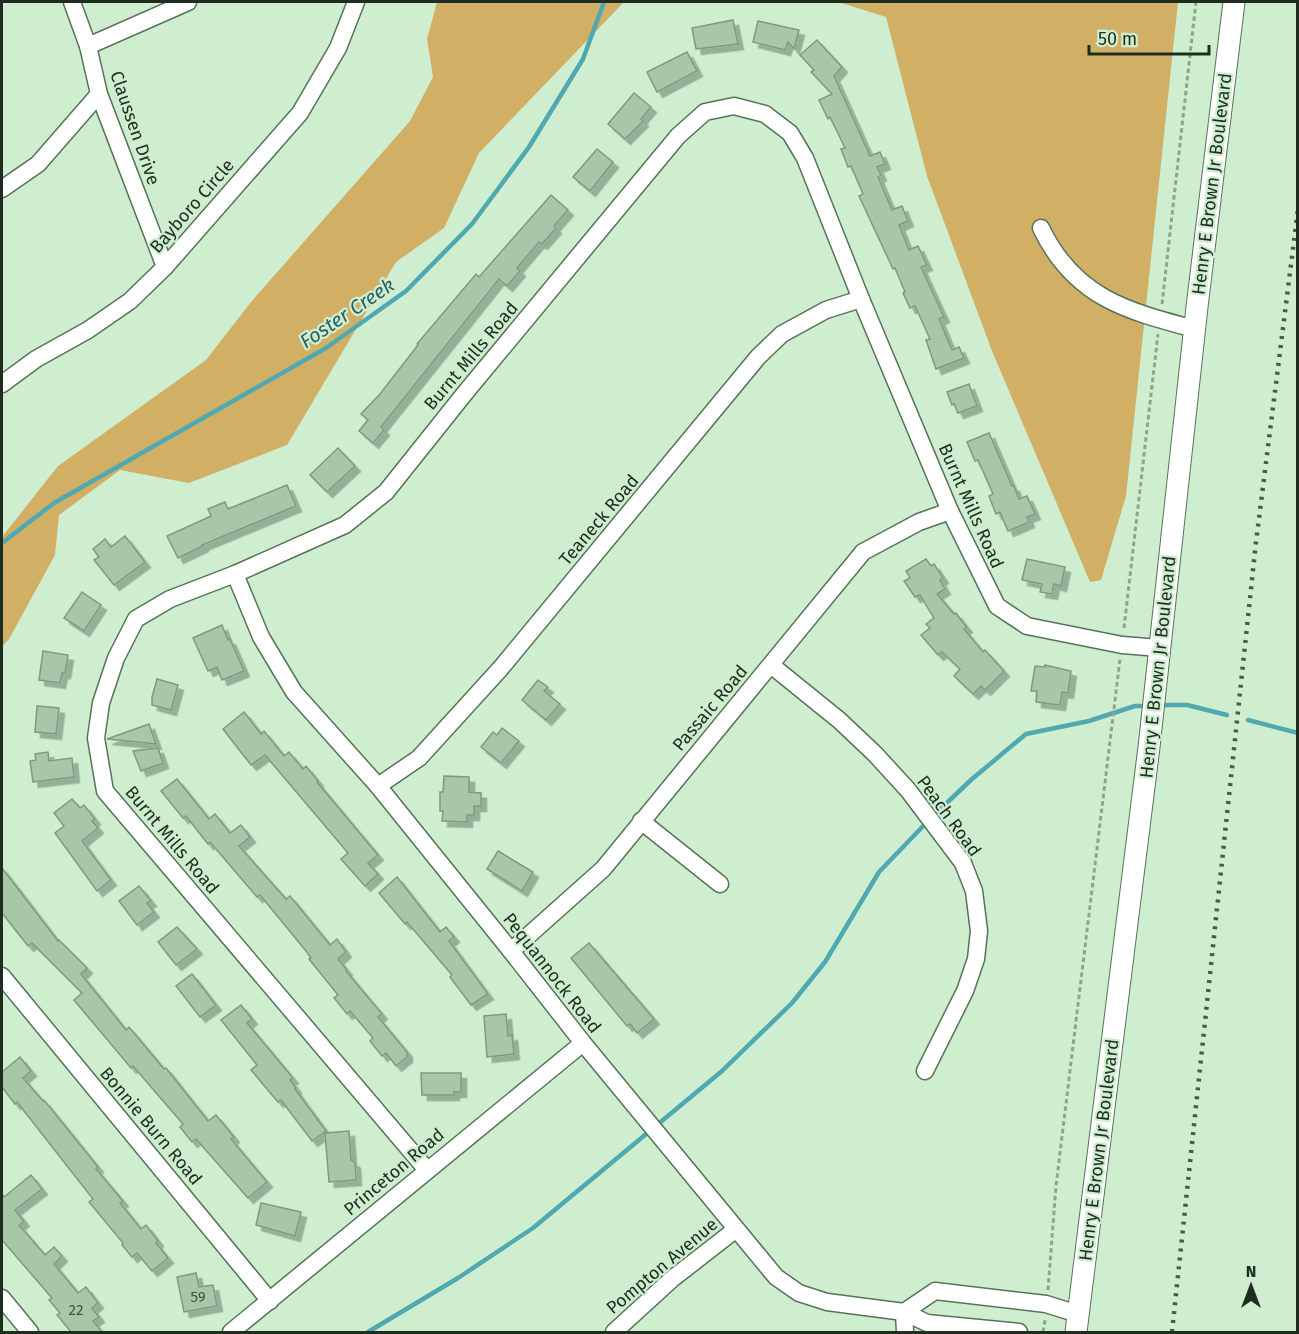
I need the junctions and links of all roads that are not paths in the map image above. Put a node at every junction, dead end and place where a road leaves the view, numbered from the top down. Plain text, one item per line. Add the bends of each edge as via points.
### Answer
1 (72, 2) edge
2 (188, 2) edge
3 (356, 2) edge
4 (1234, 2) edge
5 (88, 46) junction
6 (99, 94) junction
7 (2, 189) edge
8 (1041, 228) dead end
9 (165, 267) junction
10 (861, 298) junction
11 (1195, 329) junction
12 (2, 384) edge
13 (950, 511) junction
14 (235, 574) junction
15 (1160, 648) junction
16 (771, 665) junction
17 (378, 786) junction
18 (641, 821) junction
19 (720, 884) dead end
20 (511, 951) junction
21 (2, 976) edge
22 (582, 1043) junction
23 (925, 1071) dead end
24 (427, 1170) junction
25 (735, 1230) junction
26 (2, 1298) edge
27 (270, 1301) junction
28 (904, 1312) junction
29 (1077, 1323) edge
30 (30, 1332) edge
31 (231, 1332) edge
32 (614, 1332) edge
33 (905, 1332) edge
34 (1018, 1332) edge

1 - 5 street, Claussen Drive
2 - 5 street
3 - 9 street, Bayboro Circle via 338,48 300,113
4 - 11 main road, Henry E Brown Jr Boulevard
5 - 6 street, Claussen Drive
6 - 7 street via 38,164
6 - 9 street, Claussen Drive
8 - 11 street via 1052,249 1078,280 1101,297
9 - 12 street, Bayboro Circle via 130,302
10 - 13 street, Burnt Mills Road
10 - 14 street, Burnt Mills Road via 805,158 790,133 765,114 734,105 705,112 678,136 386,492 345,525
10 - 17 street, Teaneck Road via 826,310 782,334 758,357 500,669 419,758
11 - 15 main road, Henry E Brown Jr Boulevard
13 - 15 street, Burnt Mills Road via 997,606 1027,626 1122,645
13 - 16 street, Passaic Road via 863,552
14 - 17 street, Pequannock Road via 261,637 294,693
14 - 24 street, Burnt Mills Road via 170,599 136,619 116,658 101,703 96,738 105,791
15 - 29 main road, Henry E Brown Jr Boulevard
16 - 18 street, Passaic Road
16 - 23 street, Peach Road via 839,720 908,790 963,863 974,891 979,930 976,959
17 - 20 street, Pequannock Road
18 - 19 street
18 - 20 street, Passaic Road via 603,869
20 - 22 street, Pequannock Road
21 - 27 street, Bonnie Burn Road
22 - 24 street, Princeton Road
22 - 25 street, Pequannock Road
24 - 27 street, Princeton Road
25 - 28 street, Pequannock Road via 776,1277 798,1293 827,1302
25 - 32 street, Pompton Avenue via 672,1279
26 - 30 street
27 - 31 street, Princeton Road
28 - 29 street via 935,1291 1046,1304
28 - 33 street
28 - 34 street, Pequannock Road via 927,1323

